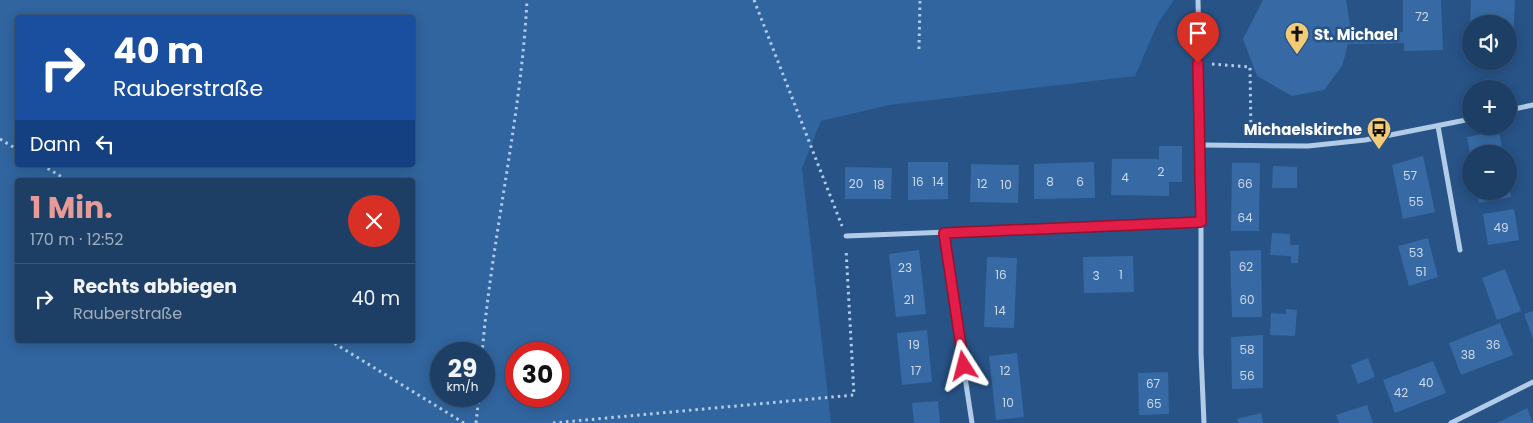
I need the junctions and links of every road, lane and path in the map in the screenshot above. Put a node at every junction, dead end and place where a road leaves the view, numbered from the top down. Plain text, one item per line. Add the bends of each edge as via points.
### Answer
1 (527, 0) edge
2 (754, 0) edge
3 (920, 0) edge
4 (1198, 0) edge
5 (919, 49) dead end
6 (1198, 63) junction
7 (1533, 105) edge
8 (1517, 108) edge
9 (1462, 121) edge
10 (1438, 126) junction
11 (0, 139) edge
12 (1201, 145) junction
13 (1251, 146) junction
14 (15, 148) edge
15 (45, 167) edge
16 (64, 178) edge
17 (1201, 222) junction
18 (944, 233) junction
19 (846, 236) junction
20 (1460, 250) dead end
21 (483, 342) edge
22 (334, 343) edge
23 (1533, 382) edge
24 (477, 407) edge
25 (464, 423) edge
26 (476, 423) edge
27 (553, 423) edge
28 (972, 423) edge
29 (1204, 423) edge
30 (1451, 423) edge

1 - 21 path
2 - 19 path
3 - 5 path
4 - 6 street
6 - 12 street
6 - 13 path via 1250,67
7 - 8 street
9 - 10 street
10 - 13 street via 1365,140
10 - 20 street
11 - 14 path
12 - 13 street
12 - 17 street
15 - 16 path
17 - 18 street
17 - 29 street
18 - 19 street
18 - 28 street
19 - 27 path via 854,395
22 - 25 path
23 - 30 street
24 - 26 path

